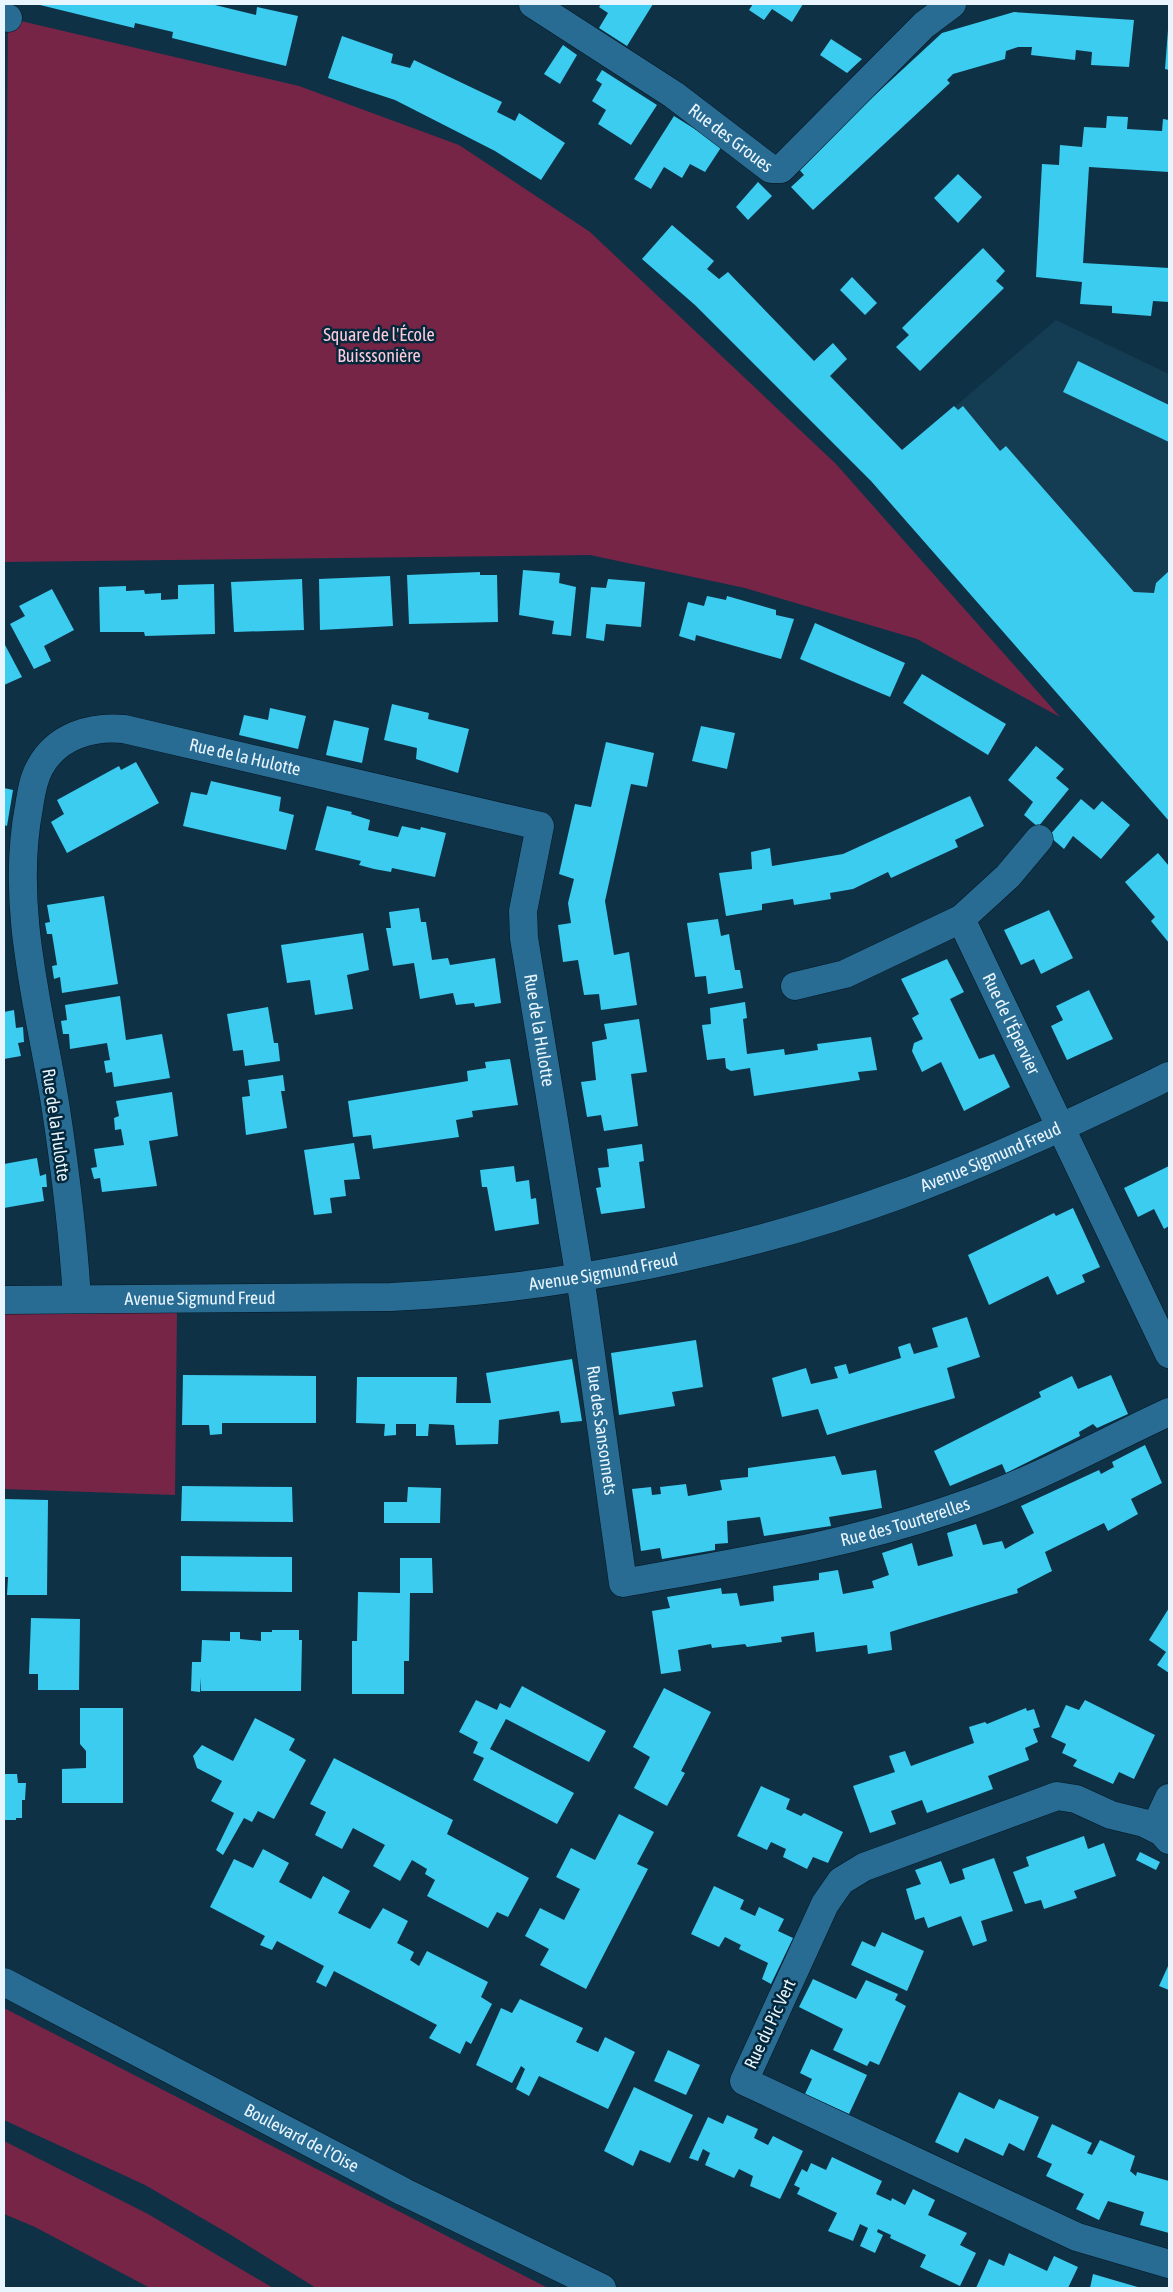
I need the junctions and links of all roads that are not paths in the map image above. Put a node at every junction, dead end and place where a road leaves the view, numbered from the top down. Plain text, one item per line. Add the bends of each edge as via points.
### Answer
1 (533, 4) edge
2 (952, 4) edge
3 (1039, 839) dead end
4 (961, 919) junction
5 (795, 986) dead end
6 (1169, 1076) edge
7 (1062, 1127) junction
8 (580, 1278) junction
9 (77, 1299) junction
10 (4, 1300) edge
11 (1169, 1354) edge
12 (1169, 1412) edge
13 (623, 1583) joint
14 (1169, 1798) edge
15 (1162, 1834) edge
16 (4, 1982) edge
17 (1169, 2264) edge
18 (602, 2288) edge

1 - 2 street, Rue des Groues via 674,95 771,169 781,169 924,25
3 - 4 street via 1008,876
4 - 5 street via 845,974
4 - 7 street, Rue de l'Épervier
6 - 7 street, Avenue Sigmund Freud
7 - 8 street, Avenue Sigmund Freud via 968,1168 832,1218 735,1245
7 - 11 street
8 - 9 street, Avenue Sigmund Freud via 391,1297
8 - 9 street, Rue de la Hulotte via 524,938 523,912 540,826 124,729 103,727 85,731 51,752 39,768 32,788 24,831 25,929 55,1105
8 - 13 street, Rue des Sansonnets
9 - 10 street, Avenue Sigmund Freud
12 - 13 street, Rue des Tourterelles via 967,1504 863,1537
14 - 15 street, Rue du Pic Vert
15 - 17 street, Rue du Pic Vert via 1076,1799 1057,1796 864,1867 841,1881 825,1904 744,2081 1077,2237
16 - 18 street, Boulevard de l'Oise via 404,2192

